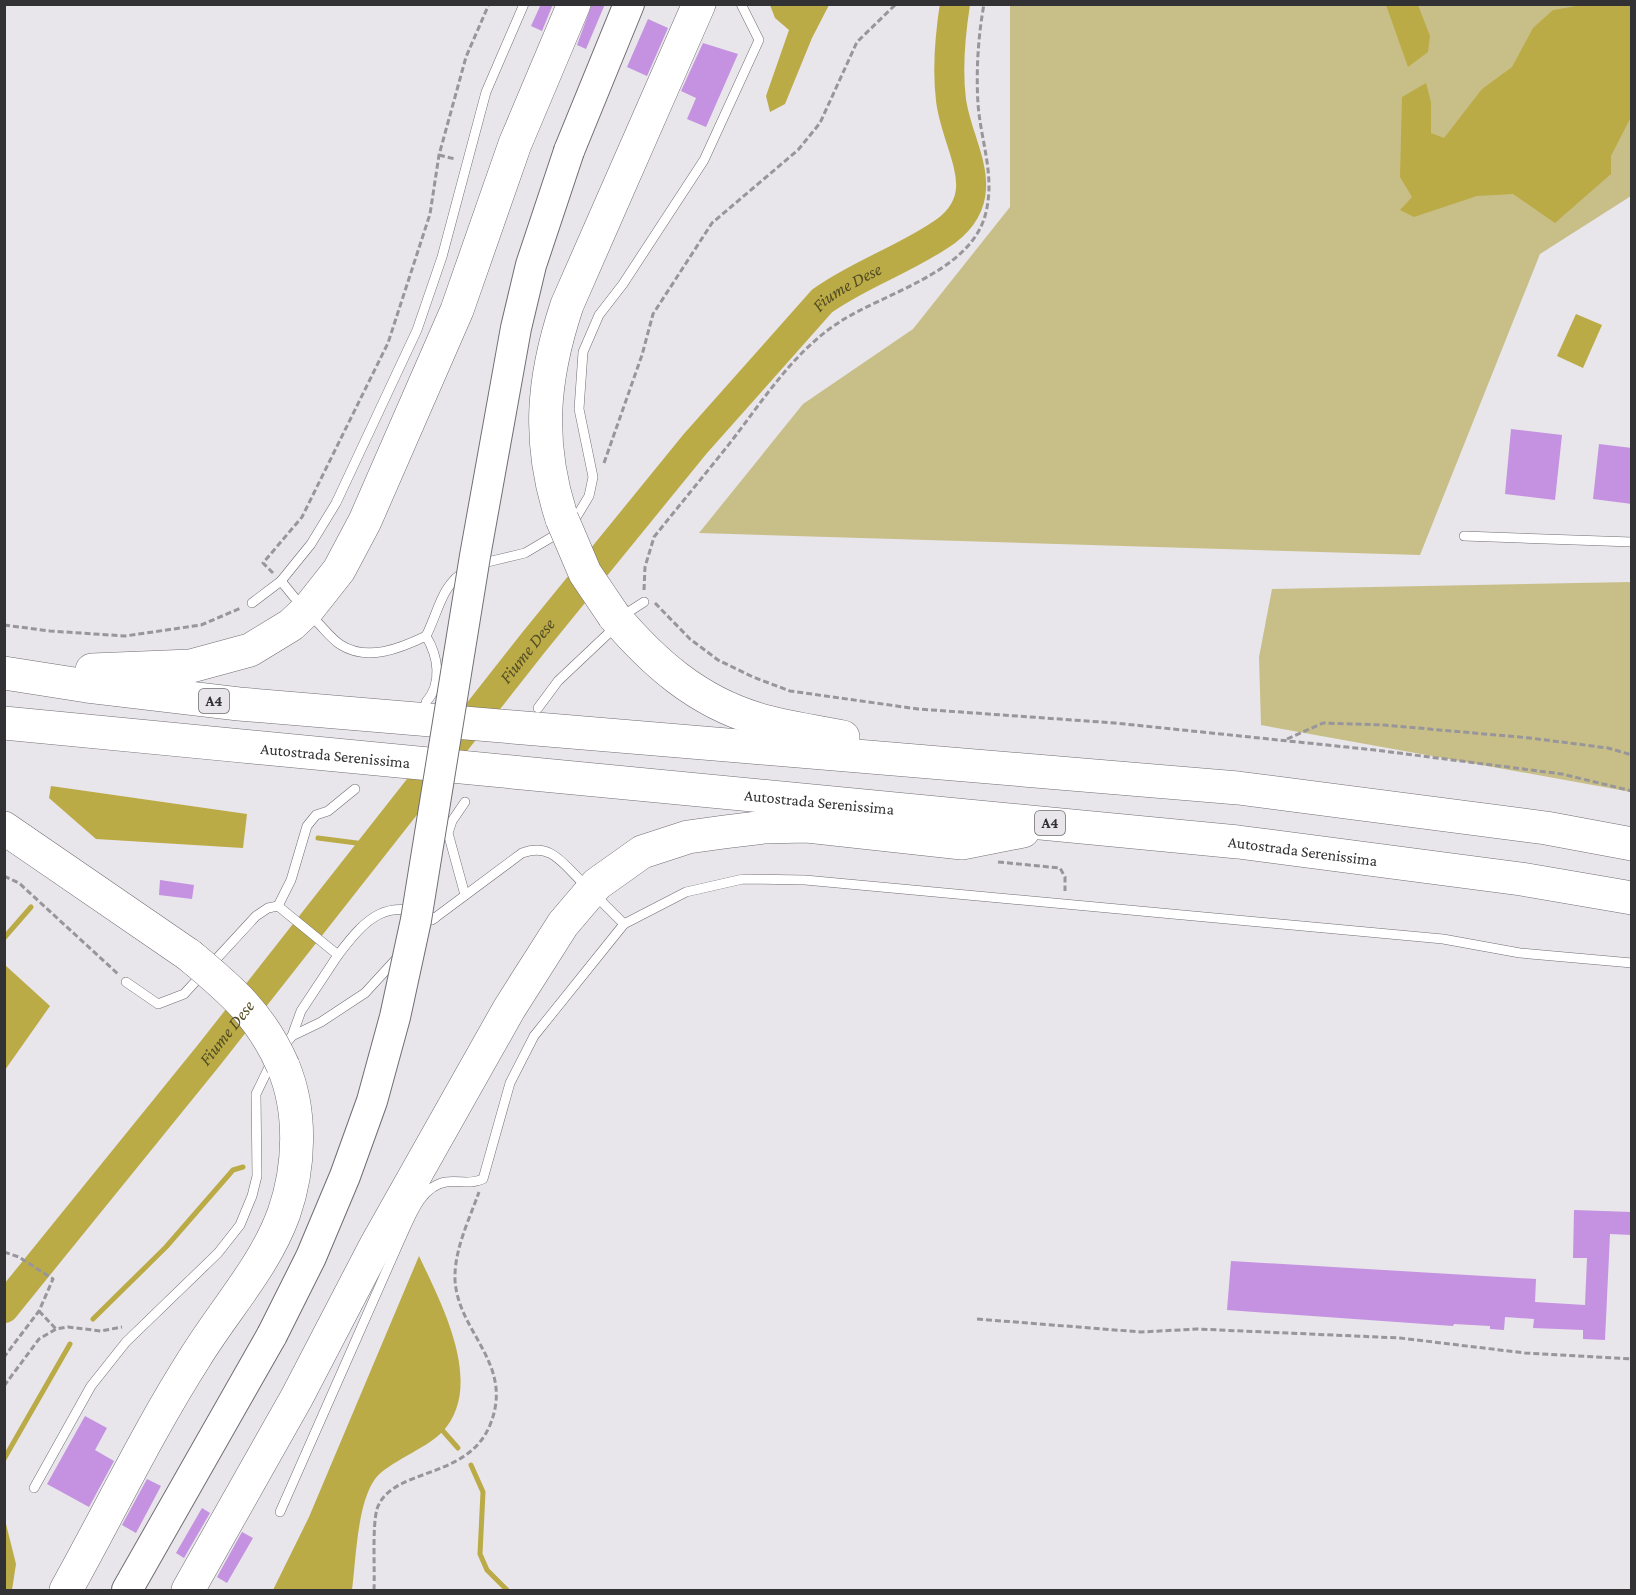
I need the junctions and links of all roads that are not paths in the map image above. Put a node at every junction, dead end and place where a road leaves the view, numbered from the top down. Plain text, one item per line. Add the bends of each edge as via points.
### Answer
1 (524, 4) edge
2 (574, 4) edge
3 (629, 4) edge
4 (699, 4) edge
5 (741, 4) edge
6 (1464, 536) dead end
7 (1632, 542) edge
8 (281, 581) junction
9 (294, 597) dead end
10 (644, 602) road end
11 (252, 603) road end
12 (314, 619) dead end
13 (619, 619) junction
14 (426, 636) junction
15 (4, 658) edge
16 (4, 673) edge
17 (538, 708) dead end
18 (426, 712) junction
19 (4, 723) edge
20 (1064, 772) junction
21 (355, 789) dead end
22 (465, 802) dead end
23 (1058, 824) junction
24 (4, 828) edge
25 (1632, 844) edge
26 (583, 883) dead end
27 (465, 895) junction
28 (1632, 898) edge
29 (599, 899) dead end
30 (278, 906) junction
31 (435, 918) junction
32 (624, 924) junction
33 (339, 955) junction
34 (1632, 963) edge
35 (126, 982) road end
36 (288, 1051) junction
37 (34, 1488) dead end
38 (280, 1512) dead end
39 (66, 1590) edge
40 (128, 1590) edge
41 (188, 1590) edge

1 - 8 lane via 486,92 442,257 417,330 336,503 311,544
2 - 15 highway via 515,144 457,310 365,521 339,570 309,608 272,639 250,650 191,666 84,670
3 - 40 main road, bridge via 568,151 531,265 516,328 416,920 372,1101 311,1257 272,1335
4 - 13 highway, bridge via 567,305 550,357 545,434 555,497 585,573
5 - 14 lane via 759,40 704,160 599,315 583,352 579,409 593,477 589,496 577,516 552,537 525,553 485,561 457,575 443,594
6 - 7 lane
8 - 9 lane
8 - 11 lane
10 - 13 lane
12 - 14 lane via 340,645 355,651 372,653 401,648
13 - 17 lane via 558,681
13 - 20 highway via 645,652 679,681 716,703 758,720 863,741 990,754
14 - 18 lane via 435,651 437,672 435,693
16 - 18 highway, A4 via 239,704
18 - 20 highway, A4 via 486,726
19 - 23 highway, Autostrada Serenissima / A4
20 - 25 highway, A4 via 1405,808
21 - 30 lane via 328,811 315,815 307,826 291,879
22 - 27 lane via 448,833
23 - 28 highway, Autostrada Serenissima / A4 via 1380,859
23 - 41 highway via 962,843 807,826 724,831 688,837 642,852 597,884 563,924 509,1009
24 - 36 highway, bridge via 189,955 239,998 273,1041
26 - 27 lane via 556,857 535,848 522,853
27 - 31 lane
29 - 32 lane
30 - 33 lane
30 - 35 lane via 256,916 184,994 158,1004
31 - 33 lane via 403,907 371,917
31 - 36 lane via 366,993 321,1022
32 - 34 lane via 686,892 743,879 806,880 1443,939 1520,953
32 - 38 lane via 534,1035 510,1083 483,1179 471,1184 446,1182 430,1188 422,1198
33 - 36 lane via 301,1011
36 - 37 lane via 272,1061 256,1094 257,1176 240,1225 218,1253 144,1322 92,1386
36 - 39 highway via 296,1118 291,1189 283,1215 261,1260 195,1357

